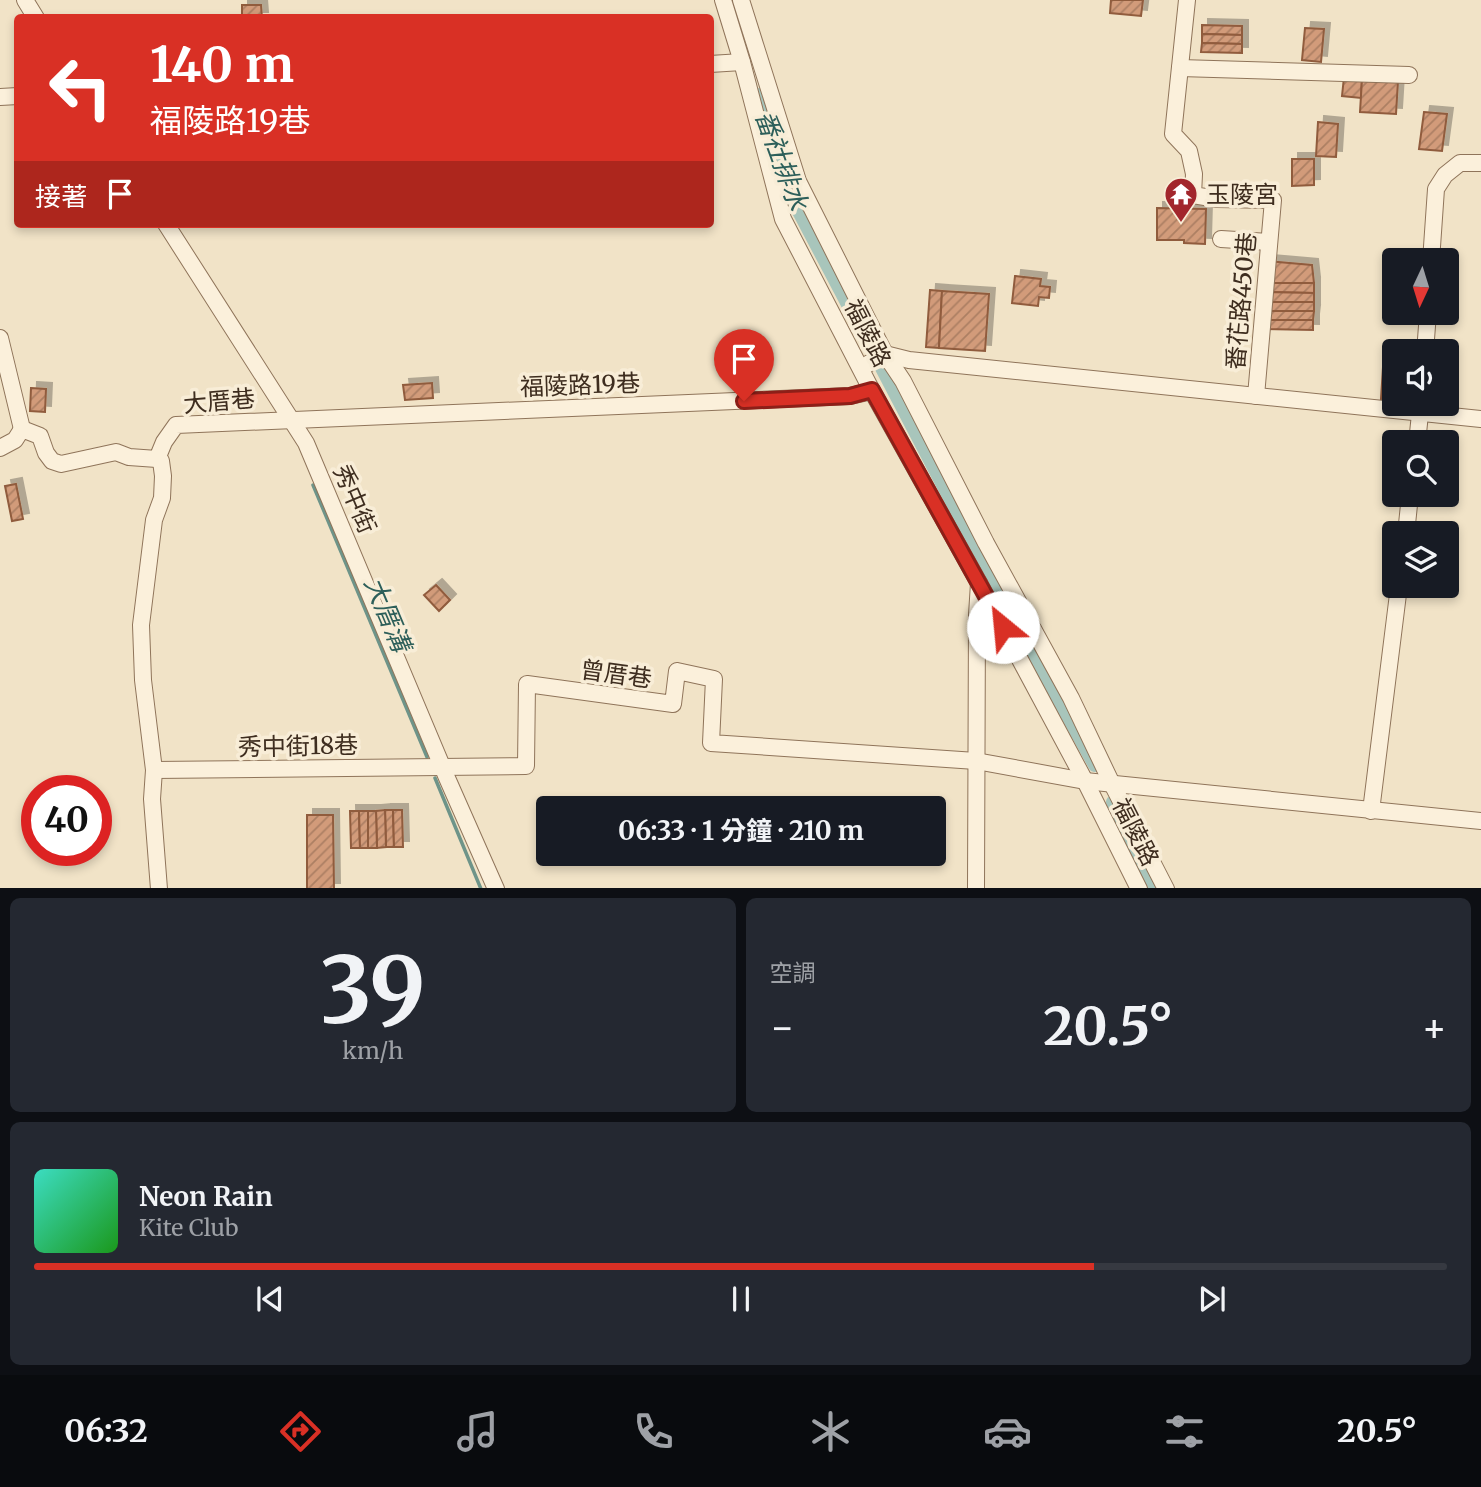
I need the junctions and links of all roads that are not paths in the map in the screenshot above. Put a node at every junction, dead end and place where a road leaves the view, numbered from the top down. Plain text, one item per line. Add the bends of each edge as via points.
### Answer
1 (723, 0) edge
2 (741, 0) edge
3 (1187, 0) edge
4 (742, 62) junction
5 (714, 64) edge
6 (1180, 68) junction
7 (1409, 75) dead end
8 (1481, 163) edge
9 (169, 228) edge
10 (1221, 239) dead end
11 (1269, 242) junction
12 (1432, 248) edge
13 (0, 338) edge
14 (885, 355) junction
15 (861, 368) junction
16 (872, 390) junction
17 (1256, 396) junction
18 (1382, 406) edge
19 (1459, 415) edge
20 (290, 419) junction
21 (1481, 419) edge
22 (22, 429) junction
23 (0, 448) edge
24 (157, 459) junction
25 (979, 583) junction
26 (1398, 598) edge
27 (976, 761) junction
28 (443, 767) junction
29 (155, 770) junction
30 (1085, 781) junction
31 (1112, 784) junction
32 (1371, 811) junction
33 (1481, 821) edge
34 (159, 888) edge
35 (496, 888) edge
36 (976, 888) edge
37 (1139, 888) edge
38 (1166, 888) edge

1 - 4 street, 福陵路
2 - 14 street via 798,181
3 - 6 street, 番花路450巷
4 - 5 street
4 - 15 street, 福陵路 via 783,219
6 - 7 street
6 - 11 street, 番花路450巷 via 1173,134 1189,151 1193,195 1273,200
8 - 12 street via 1460,163 1436,190
9 - 20 street, 秀中街
10 - 11 street
11 - 17 street, 番花路450巷
13 - 22 street
14 - 15 street
14 - 17 street
14 - 31 street via 1071,698
15 - 16 street, 福陵路
16 - 20 street, 福陵路19巷 via 850,396
16 - 25 street, 福陵路
17 - 18 street
19 - 21 street
20 - 24 street, 大厝巷 via 176,425
20 - 28 street, 秀中街 via 306,443
22 - 23 street via 15,440
22 - 24 street via 40,436 52,461 61,464 116,452
24 - 29 street via 161,461 162,498 154,520 141,625
25 - 27 street
25 - 30 street, 福陵路
26 - 32 street
27 - 28 street, 曾厝巷 via 711,743 714,679 677,671 673,704 527,684 526,766
27 - 30 street, 曾厝巷
27 - 36 street
28 - 29 street, 秀中街18巷
28 - 35 street, 秀中街
29 - 34 street via 152,799
30 - 31 street, 曾厝巷
30 - 37 street, 福陵路
31 - 32 street, 曾厝巷
31 - 38 street
32 - 33 street, 曾厝巷

